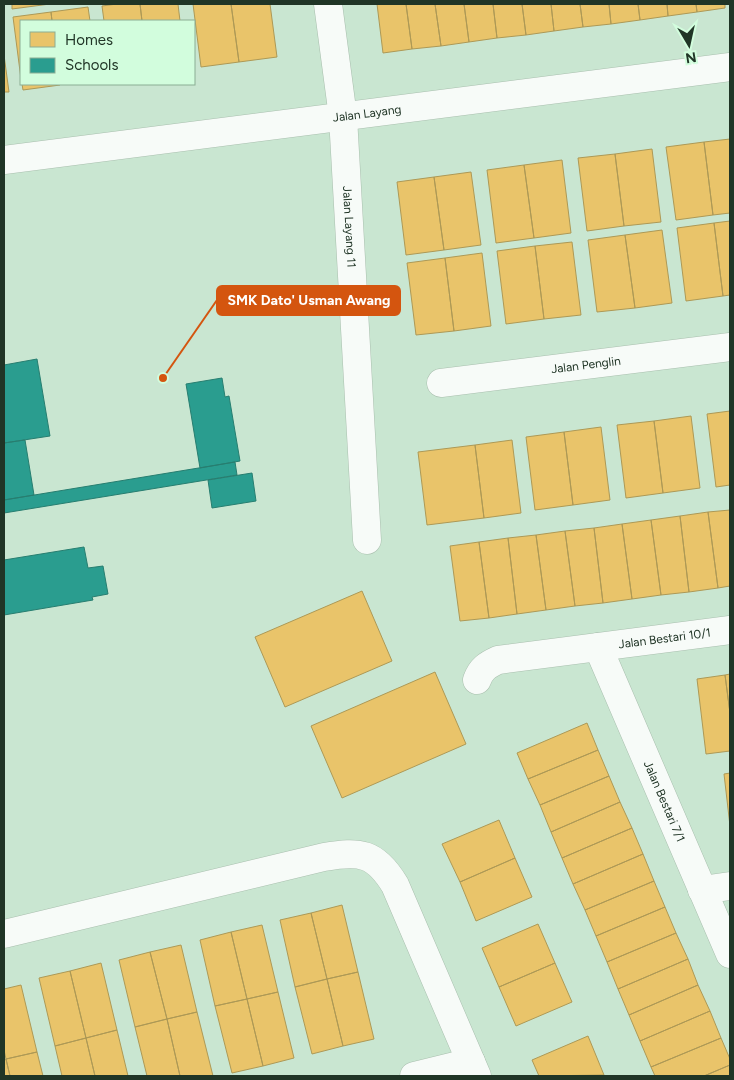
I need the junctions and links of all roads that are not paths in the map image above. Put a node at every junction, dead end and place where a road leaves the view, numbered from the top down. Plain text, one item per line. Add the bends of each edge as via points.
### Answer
1 (328, 4) edge
2 (730, 67) edge
3 (343, 117) junction
4 (4, 160) edge
5 (730, 347) edge
6 (441, 383) dead end
7 (367, 540) dead end
8 (730, 630) edge
9 (598, 647) junction
10 (476, 680) dead end
11 (730, 886) edge
12 (702, 890) junction
13 (4, 934) edge
14 (730, 954) edge
15 (474, 1069) edge
16 (414, 1076) edge

1 - 3 street, Jalan Layang 11
2 - 3 street, Jalan Layang
3 - 4 street, Jalan Layang
3 - 7 street, Jalan Layang 11
5 - 6 street, Jalan Penglin
8 - 9 street, Jalan Bestari 10/1
9 - 10 street, Jalan Bestari 10/1 via 498,660 487,665
9 - 12 street, Jalan Bestari 7/1
11 - 12 street
12 - 14 street, Jalan Bestari 7/1
13 - 15 street via 324,856 350,853 371,857 385,869 395,885
15 - 16 street

